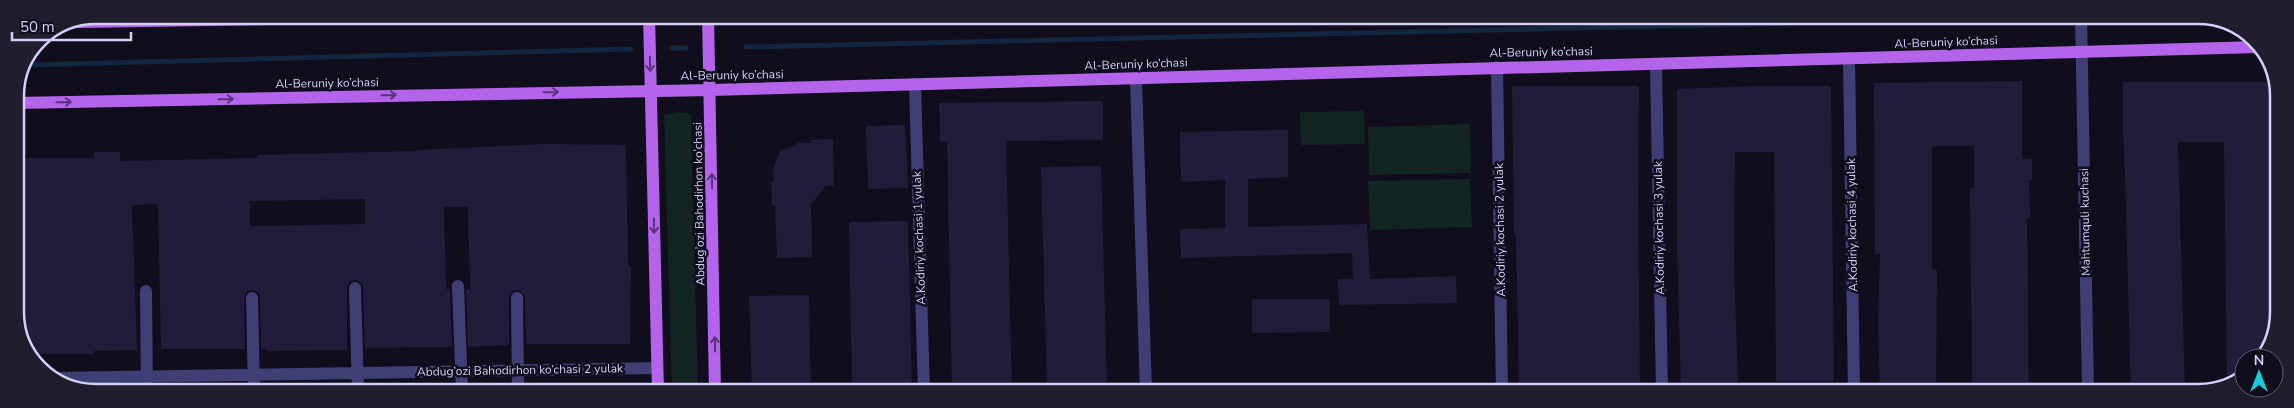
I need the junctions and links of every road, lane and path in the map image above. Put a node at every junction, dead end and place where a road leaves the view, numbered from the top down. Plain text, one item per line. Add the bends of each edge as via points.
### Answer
1 (649, 24) edge
2 (708, 24) edge
3 (2081, 24) edge
4 (2251, 47) edge
5 (2082, 52) junction
6 (1849, 58) junction
7 (1656, 64) junction
8 (1497, 67) junction
9 (1136, 78) junction
10 (915, 84) junction
11 (651, 90) junction
12 (711, 90) junction
13 (24, 103) edge
14 (458, 286) dead end
15 (355, 288) dead end
16 (146, 291) dead end
17 (252, 298) dead end
18 (517, 298) dead end
19 (657, 368) junction
20 (518, 370) junction
21 (462, 371) junction
22 (357, 373) junction
23 (254, 374) junction
24 (147, 376) junction
25 (66, 378) edge
26 (147, 384) edge
27 (254, 384) edge
28 (358, 384) edge
29 (462, 384) edge
30 (518, 384) edge
31 (658, 384) edge
32 (716, 384) edge
33 (924, 384) edge
34 (1146, 384) edge
35 (1502, 384) edge
36 (1662, 384) edge
37 (1854, 384) edge
38 (2088, 384) edge

1 -> 11 main road
2 - 12 main road, Abdug’ozi Bahodirhon ko’chasi
3 - 5 street, Mahtumquli kuchasi
4 - 5 main road, Al-Beruniy ko’chasi
5 - 6 main road, Al-Beruniy ko’chasi
5 - 38 street, Mahtumquli kuchasi
6 - 7 main road, Al-Beruniy ko’chasi
6 - 37 street, A.Kodiriy kochasi 4 yulak
7 - 8 main road, Al-Beruniy ko’chasi
7 - 36 street, A.Kodiriy kochasi 3 yulak
8 - 9 main road, Al-Beruniy ko’chasi
8 - 35 street, A.Kodiriy kochasi 2 yulak
9 - 10 main road, Al-Beruniy ko’chasi
9 - 34 street
10 - 12 main road, Al-Beruniy ko’chasi
10 - 33 street, A.Kodiriy kochasi 1 yulak
11 - 12 main road, Al-Beruniy ko’chasi
13 -> 11 main road, Al-Beruniy ko’chasi
11 -> 19 main road
32 -> 12 main road, Abdug’ozi Bahodirhon ko’chasi
14 - 21 street
15 - 22 street
16 - 24 street
17 - 23 street
18 - 20 street
19 - 20 street, Abdug’ozi Bahodirhon ko’chasi 2 yulak
19 - 31 main road
20 - 21 street, Abdug’ozi Bahodirhon ko’chasi 2 yulak
20 - 30 street
21 - 22 street, Abdug’ozi Bahodirhon ko’chasi 2 yulak
21 - 29 street
22 - 23 street, Abdug’ozi Bahodirhon ko’chasi 2 yulak
22 - 28 street
23 - 24 street, Abdug’ozi Bahodirhon ko’chasi 2 yulak
23 - 27 street
24 - 25 street, Abdug’ozi Bahodirhon ko’chasi 2 yulak
24 - 26 street

